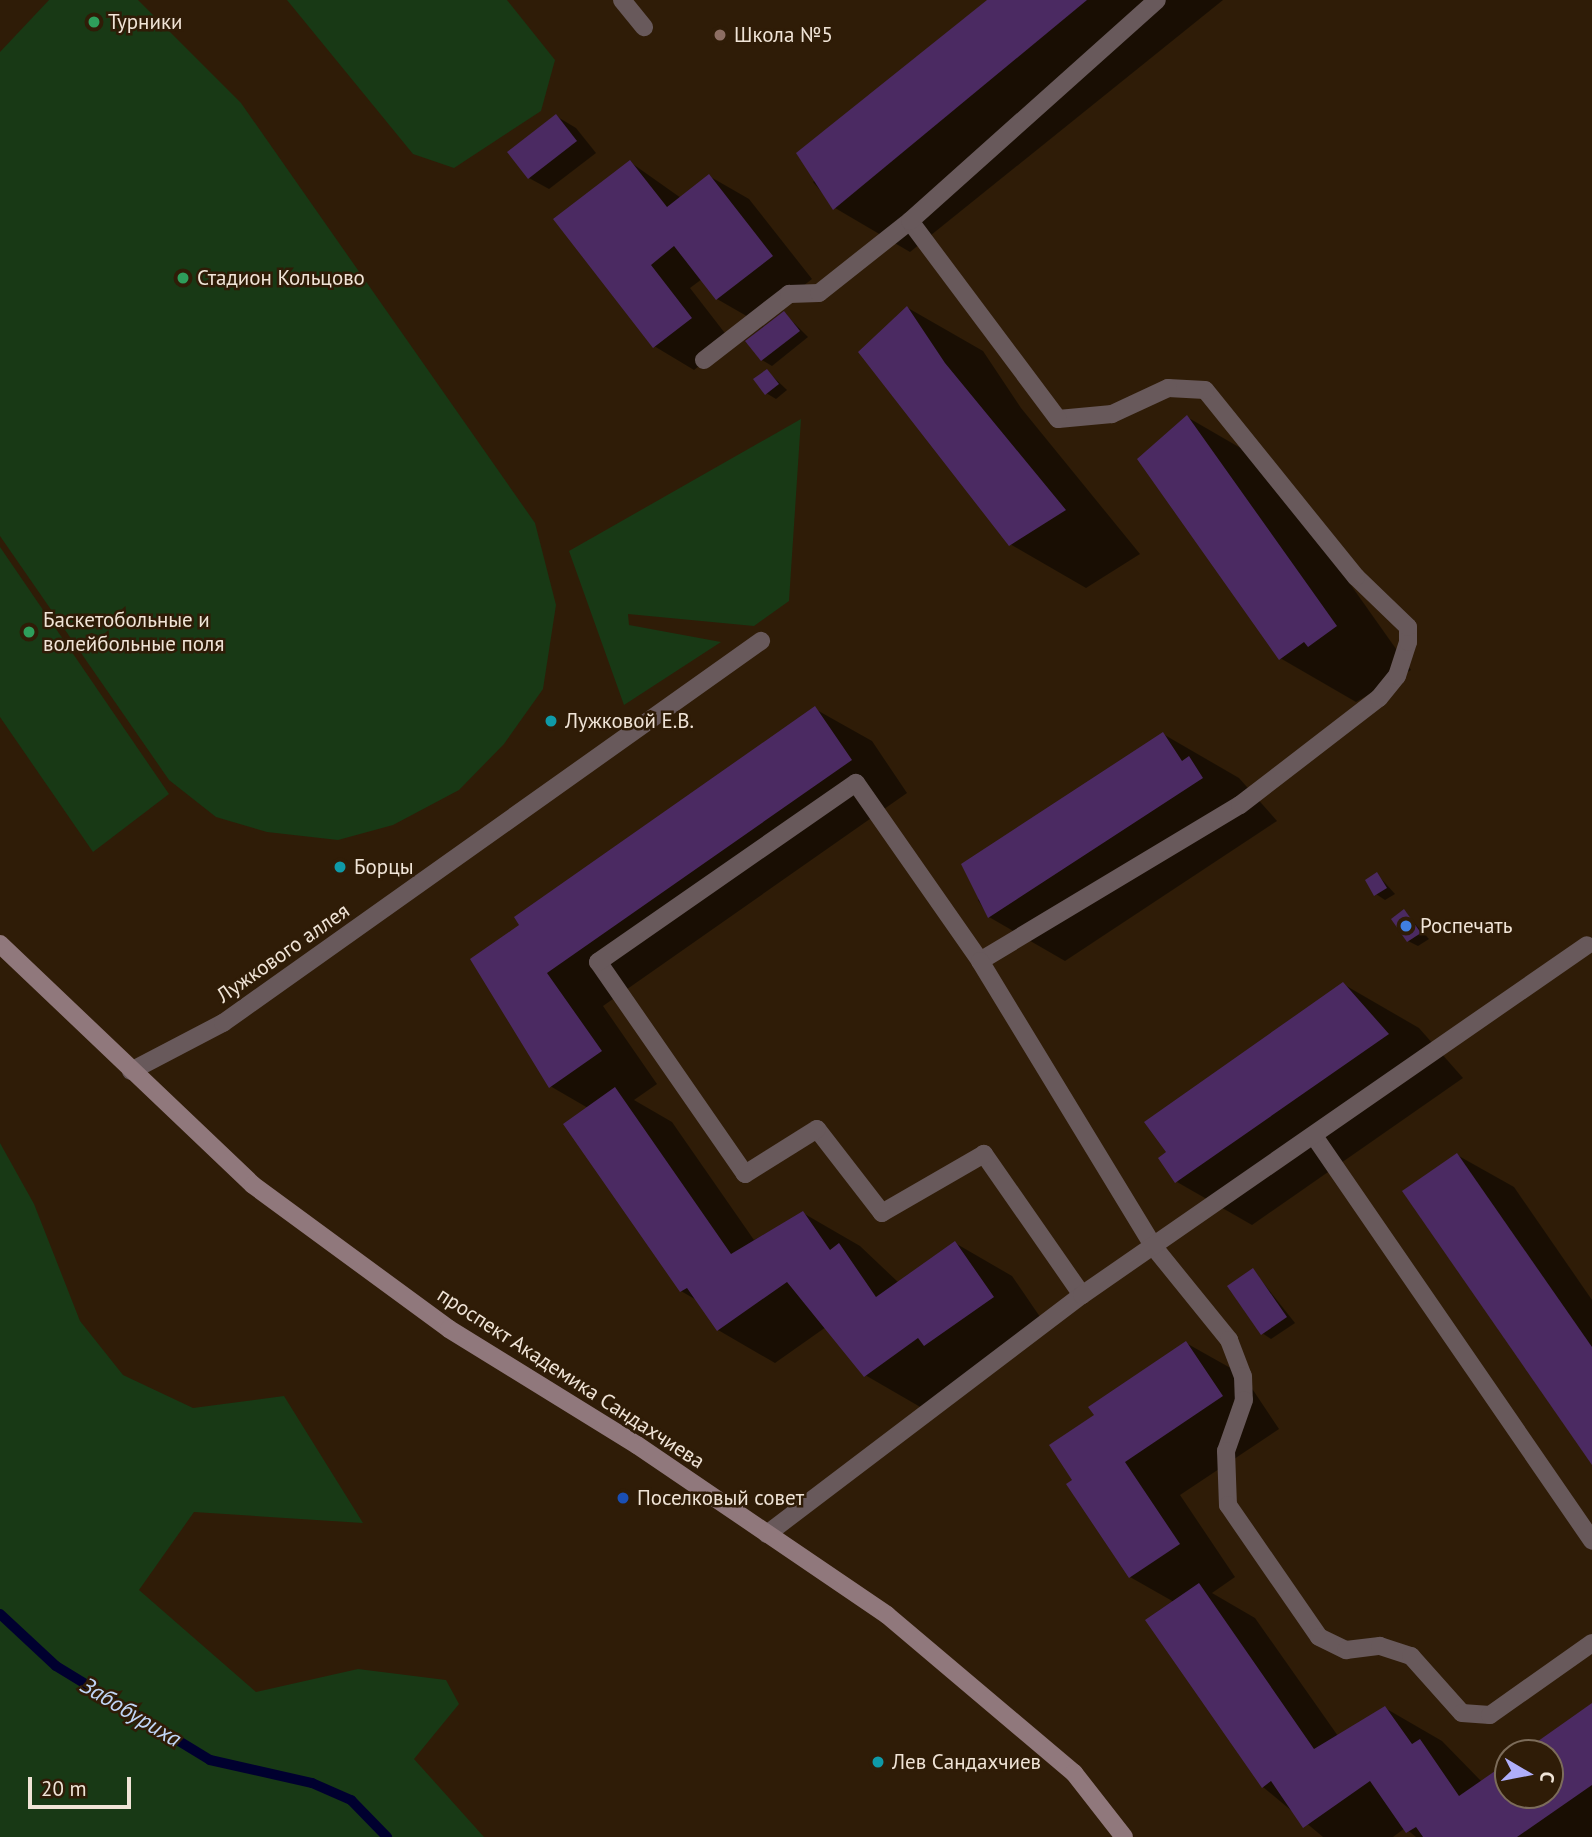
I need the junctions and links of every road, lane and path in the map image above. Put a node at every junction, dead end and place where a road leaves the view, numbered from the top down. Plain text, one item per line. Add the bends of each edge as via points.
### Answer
1 (622, 0) edge
2 (1157, 0) edge
3 (644, 27) dead end
4 (910, 221) junction
5 (704, 360) dead end
6 (761, 641) dead end
7 (0, 944) edge
8 (1587, 945) dead end
9 (980, 961) junction
10 (131, 1071) junction
11 (1314, 1136) junction
12 (1153, 1246) junction
13 (1082, 1295) junction
14 (767, 1534) junction
15 (1592, 1541) edge
16 (1592, 1643) edge
17 (1124, 1837) edge

1 - 3 lane
2 - 4 lane
4 - 5 lane via 819,293 789,294
4 - 9 lane via 1058,419 1112,414 1168,388 1205,390 1356,577 1408,627 1397,676 1363,714 1240,805
6 - 10 lane, Лужкового аллея via 223,1023
7 - 10 main road, проспект Академика Сандахчиева
8 - 11 lane
9 - 12 lane
9 - 13 lane via 856,783 598,962 745,1174 817,1129 882,1213 984,1154
10 - 14 main road, проспект Академика Сандахчиева via 253,1185 449,1329
11 - 12 lane
11 - 15 lane
12 - 13 lane
12 - 16 lane via 1229,1340 1243,1376 1244,1400 1226,1451 1228,1505 1319,1637 1346,1650 1380,1646 1411,1656 1462,1713 1490,1716
13 - 14 lane
14 - 17 main road, проспект Академика Сандахчиева via 887,1615 988,1695 1074,1773

